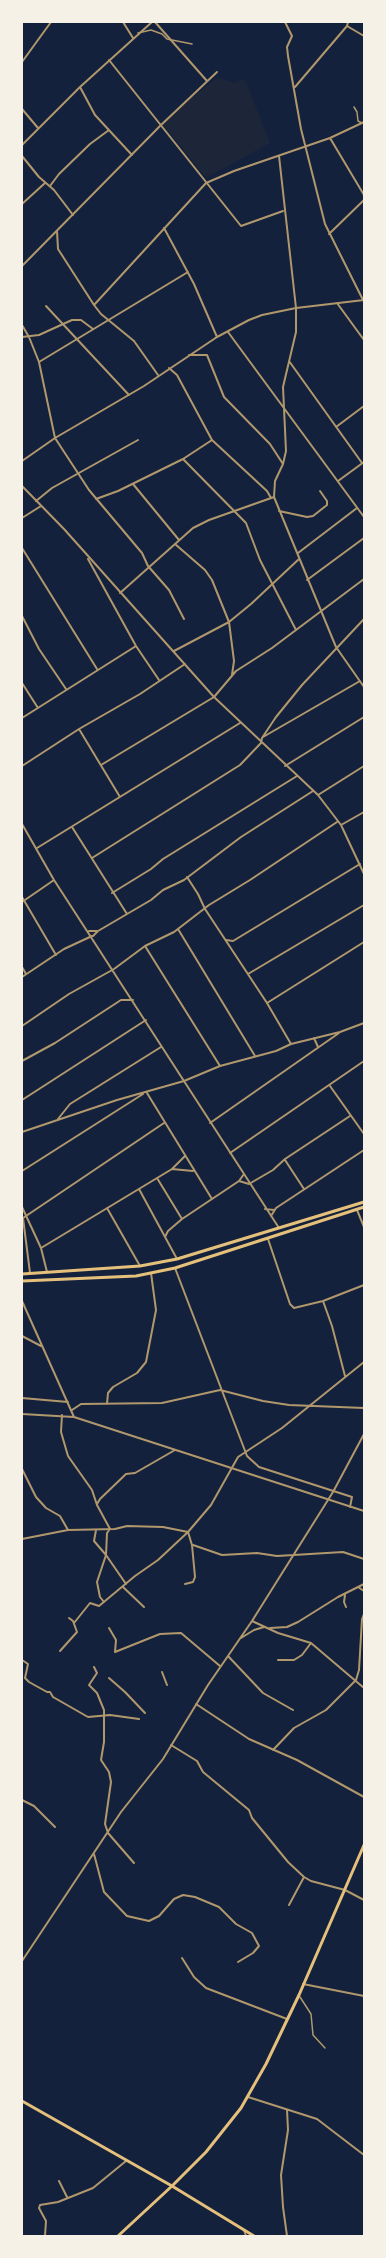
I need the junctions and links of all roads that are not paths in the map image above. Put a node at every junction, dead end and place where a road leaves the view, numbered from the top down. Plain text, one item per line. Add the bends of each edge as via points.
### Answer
1 (51, 22) edge
2 (123, 22) edge
3 (152, 22) edge
4 (155, 22) edge
5 (286, 22) edge
6 (348, 22) edge
7 (347, 26) junction
8 (138, 33) junction
9 (364, 36) edge
10 (132, 38) junction
11 (171, 40) junction
12 (192, 44) dead end
13 (109, 60) junction
14 (22, 62) edge
15 (217, 72) dead end
16 (207, 81) junction
17 (80, 87) junction
18 (295, 87) junction
19 (354, 107) dead end
20 (22, 109) edge
21 (363, 122) edge
22 (160, 126) junction
23 (38, 128) junction
24 (109, 130) junction
25 (330, 138) junction
26 (22, 144) edge
27 (307, 145) junction
28 (132, 155) junction
29 (22, 156) edge
30 (279, 156) junction
31 (45, 183) junction
32 (206, 183) junction
33 (50, 186) junction
34 (364, 195) edge
35 (364, 200) edge
36 (22, 204) edge
37 (283, 211) junction
38 (73, 215) junction
39 (164, 228) junction
40 (57, 231) junction
41 (329, 234) junction
42 (22, 266) edge
43 (188, 272) junction
44 (364, 300) edge
45 (336, 303) junction
46 (94, 305) junction
47 (46, 306) dead end
48 (296, 308) junction
49 (107, 319) junction
50 (62, 324) junction
51 (22, 325) edge
52 (93, 329) junction
53 (228, 332) junction
54 (22, 337) edge
55 (29, 337) junction
56 (217, 337) junction
57 (77, 339) junction
58 (364, 340) edge
59 (188, 355) junction
60 (289, 361) junction
61 (39, 362) junction
62 (169, 368) junction
63 (158, 375) junction
64 (129, 395) junction
65 (364, 406) edge
66 (284, 408) junction
67 (336, 427) junction
68 (55, 438) junction
69 (138, 440) dead end
70 (212, 440) junction
71 (183, 459) junction
72 (22, 461) edge
73 (363, 462) edge
74 (283, 464) junction
75 (78, 473) junction
76 (338, 481) junction
77 (133, 484) junction
78 (22, 486) edge
79 (320, 491) dead end
80 (274, 497) junction
81 (271, 498) junction
82 (96, 499) junction
83 (36, 501) junction
84 (41, 506) junction
85 (357, 508) junction
86 (278, 510) junction
87 (236, 511) junction
88 (364, 517) edge
89 (22, 518) edge
90 (364, 538) edge
91 (179, 540) junction
92 (175, 544) junction
93 (22, 548) edge
94 (298, 553) junction
95 (85, 554) junction
96 (299, 559) junction
97 (148, 566) junction
98 (364, 579) edge
99 (307, 580) junction
100 (271, 584) junction
101 (120, 593) junction
102 (320, 612) junction
103 (22, 616) edge
104 (184, 619) dead end
105 (364, 621) edge
106 (229, 622) junction
107 (296, 630) junction
108 (136, 646) junction
109 (336, 647) junction
110 (174, 651) junction
111 (185, 664) junction
112 (97, 669) junction
113 (232, 675) junction
114 (159, 680) junction
115 (360, 681) junction
116 (22, 683) edge
117 (364, 687) edge
118 (66, 690) junction
119 (214, 697) junction
120 (38, 708) junction
121 (364, 717) edge
122 (22, 718) edge
123 (240, 723) junction
124 (79, 729) junction
125 (262, 738) junction
126 (262, 743) junction
127 (101, 765) junction
128 (22, 766) edge
129 (285, 766) junction
130 (364, 766) edge
131 (297, 776) junction
132 (313, 790) junction
133 (318, 795) junction
134 (120, 797) junction
135 (364, 812) edge
136 (337, 822) junction
137 (22, 824) edge
138 (341, 825) junction
139 (72, 827) junction
140 (37, 848) junction
141 (92, 858) junction
142 (360, 864) junction
143 (363, 870) edge
144 (364, 874) edge
145 (187, 877) junction
146 (184, 879) junction
147 (54, 880) junction
148 (191, 882) junction
149 (112, 893) junction
150 (22, 898) edge
151 (23, 901) edge
152 (364, 905) edge
153 (205, 909) junction
154 (126, 914) junction
155 (178, 929) junction
156 (88, 931) junction
157 (98, 931) junction
158 (92, 936) junction
159 (88, 939) junction
160 (226, 940) junction
161 (233, 941) junction
162 (96, 942) junction
163 (364, 942) edge
164 (145, 946) junction
165 (230, 947) junction
166 (56, 955) junction
167 (22, 967) edge
168 (114, 969) junction
169 (26, 974) junction
170 (248, 974) junction
171 (22, 977) edge
172 (134, 1001) junction
173 (267, 1003) junction
174 (146, 1020) junction
175 (364, 1023) edge
176 (22, 1026) edge
177 (340, 1032) junction
178 (314, 1038) junction
179 (291, 1044) junction
180 (161, 1047) junction
181 (318, 1047) junction
182 (255, 1056) junction
183 (22, 1061) edge
184 (364, 1061) edge
185 (220, 1066) junction
186 (184, 1081) junction
187 (330, 1086) junction
188 (146, 1092) junction
189 (22, 1100) edge
190 (350, 1116) junction
191 (57, 1120) junction
192 (210, 1122) junction
193 (164, 1123) junction
194 (22, 1132) edge
195 (364, 1134) edge
196 (364, 1150) edge
197 (230, 1153) junction
198 (185, 1156) junction
199 (285, 1160) junction
200 (189, 1164) junction
201 (172, 1169) junction
202 (185, 1170) junction
203 (22, 1171) edge
204 (194, 1172) junction
205 (244, 1174) junction
206 (157, 1178) junction
207 (238, 1181) junction
208 (249, 1184) junction
209 (139, 1189) junction
210 (304, 1189) junction
211 (212, 1199) junction
212 (364, 1202) edge
213 (22, 1207) edge
214 (107, 1208) junction
215 (364, 1208) edge
216 (265, 1209) junction
217 (274, 1210) junction
218 (357, 1210) junction
219 (22, 1211) edge
220 (271, 1216) junction
221 (25, 1217) junction
222 (182, 1219) junction
223 (364, 1227) edge
224 (279, 1228) junction
225 (165, 1238) junction
226 (268, 1239) junction
227 (41, 1248) junction
228 (177, 1259) junction
229 (140, 1266) junction
230 (175, 1268) junction
231 (47, 1272) junction
232 (30, 1273) junction
233 (151, 1273) junction
234 (22, 1274) edge
235 (22, 1281) edge
236 (364, 1285) edge
237 (22, 1301) edge
238 (323, 1301) junction
239 (22, 1336) edge
240 (41, 1346) junction
241 (364, 1362) edge
242 (345, 1376) junction
243 (220, 1390) junction
244 (22, 1398) edge
245 (68, 1402) junction
246 (108, 1404) junction
247 (311, 1405) junction
248 (364, 1408) edge
249 (72, 1410) junction
250 (22, 1414) edge
251 (62, 1415) junction
252 (74, 1417) junction
253 (364, 1434) edge
254 (175, 1450) junction
255 (246, 1453) junction
256 (231, 1468) junction
257 (22, 1469) edge
258 (333, 1492) junction
259 (327, 1499) junction
260 (97, 1505) junction
261 (350, 1507) junction
262 (364, 1511) edge
263 (110, 1529) junction
264 (68, 1530) junction
265 (96, 1530) junction
266 (188, 1532) junction
267 (22, 1539) edge
268 (192, 1544) junction
269 (106, 1555) junction
270 (292, 1555) junction
271 (364, 1559) edge
272 (126, 1584) junction
273 (185, 1584) dead end
274 (364, 1584) edge
275 (123, 1587) junction
276 (358, 1587) junction
277 (364, 1591) edge
278 (345, 1594) junction
279 (104, 1602) junction
280 (144, 1607) dead end
281 (346, 1607) dead end
282 (364, 1614) edge
283 (69, 1618) dead end
284 (252, 1621) junction
285 (74, 1623) junction
286 (265, 1627) junction
287 (108, 1628) dead end
288 (268, 1628) junction
289 (237, 1642) junction
290 (311, 1643) junction
291 (60, 1651) dead end
292 (227, 1656) junction
293 (22, 1660) edge
294 (278, 1660) dead end
295 (220, 1666) junction
296 (94, 1667) dead end
297 (162, 1672) dead end
298 (109, 1678) dead end
299 (356, 1680) junction
300 (167, 1685) dead end
301 (364, 1688) edge
302 (196, 1704) junction
303 (292, 1710) dead end
304 (144, 1713) dead end
305 (105, 1716) junction
306 (139, 1719) dead end
307 (171, 1745) junction
308 (273, 1750) junction
309 (364, 1797) edge
310 (22, 1800) edge
311 (55, 1827) dead end
312 (108, 1832) junction
313 (364, 1845) edge
314 (94, 1854) junction
315 (134, 1863) dead end
316 (304, 1877) junction
317 (345, 1890) junction
318 (364, 1900) edge
319 (289, 1905) dead end
320 (182, 1958) dead end
321 (22, 1961) edge
322 (238, 1962) dead end
323 (303, 1984) junction
324 (299, 1995) junction
325 (364, 1996) edge
326 (287, 2019) junction
327 (325, 2048) dead end
328 (248, 2097) junction
329 (22, 2101) edge
330 (287, 2110) junction
331 (364, 2155) edge
332 (126, 2161) junction
333 (59, 2181) dead end
334 (172, 2186) junction
335 (67, 2197) junction
336 (243, 2228) junction
337 (45, 2236) edge
338 (118, 2236) edge
339 (246, 2236) edge
340 (251, 2236) edge
341 (254, 2236) edge
342 (287, 2236) edge

1 - 14 street
2 - 10 street
3 - 8 street
4 - 11 street
5 - 18 street via 292,36 287,47
6 - 7 street
7 - 9 street
7 - 18 street
8 - 10 street
8 - 11 street via 151,30
10 - 13 street
11 - 12 street
11 - 16 street
13 - 17 street
13 - 22 street
15 - 16 street
16 - 22 street
17 - 23 street
17 - 24 street via 88,105
18 - 27 street
19 - 21 street via 358,120
20 - 23 street
21 - 25 street
22 - 28 street
22 - 32 street
23 - 26 street
24 - 28 street
24 - 33 street via 90,144
25 - 27 street
25 - 34 street
27 - 30 street
27 - 41 street
28 - 38 street
29 - 31 street
30 - 32 street
30 - 37 street
31 - 33 street
31 - 36 street
32 - 37 street via 241,226
32 - 39 street
33 - 38 street
35 - 41 street
37 - 48 street
38 - 40 street
39 - 43 street
39 - 46 street
40 - 42 street
40 - 46 street via 58,249
41 - 44 street
43 - 49 street
43 - 56 street
44 - 45 street
45 - 48 street
45 - 58 street
46 - 49 street
47 - 50 street
48 - 53 street via 262,315
48 - 60 street via 296,332
49 - 52 street
49 - 63 street via 134,341
50 - 52 street via 81,320
50 - 55 street
50 - 57 street
51 - 55 street
52 - 57 street
53 - 56 street
53 - 66 street
54 - 55 street
55 - 61 street
56 - 59 street
57 - 61 street
57 - 64 street
59 - 62 street
59 - 74 street via 207,355 224,397 270,444
60 - 66 street via 283,387
60 - 67 street
61 - 68 street
62 - 63 street
62 - 70 street via 177,376
63 - 64 street
64 - 68 street
65 - 67 street
66 - 74 street via 286,451
66 - 76 street
67 - 73 street
68 - 72 street
68 - 75 street
69 - 75 street
70 - 71 street
70 - 81 street via 267,491
71 - 77 street
71 - 87 street
73 - 76 street
74 - 80 street via 275,481
75 - 82 street
75 - 83 street
76 - 85 street
77 - 82 street
77 - 91 street
78 - 83 street
79 - 86 street via 327,505 313,516
80 - 81 street
80 - 86 street
81 - 87 street
82 - 97 street via 142,552
83 - 84 street
84 - 89 street
84 - 95 street
85 - 88 street
85 - 94 street
86 - 94 street
87 - 91 street via 198,525
87 - 100 street via 250,530
90 - 99 street
91 - 92 street
92 - 97 street
92 - 106 street via 205,570 212,580
93 - 112 street
94 - 96 street
95 - 101 street
95 - 108 street
96 - 99 street
96 - 100 street
97 - 101 street
97 - 104 street via 169,590
98 - 102 street
99 - 102 street
100 - 106 street
100 - 107 street
101 - 110 street
102 - 107 street
102 - 109 street
103 - 118 street via 39,649
105 - 109 street
106 - 110 street
106 - 113 street via 234,661
107 - 113 street
108 - 112 street
108 - 114 street
109 - 115 street
109 - 125 street via 285,706
110 - 111 street
111 - 114 street
111 - 119 street
112 - 118 street
113 - 119 street
114 - 124 street via 140,694
115 - 117 street
115 - 125 street
116 - 120 street
118 - 120 street
119 - 123 street
119 - 127 street
120 - 122 street
121 - 129 street
123 - 126 street
123 - 134 street
124 - 127 street
124 - 128 street
125 - 126 street
126 - 129 street
126 - 141 street via 240,765
127 - 134 street
129 - 131 street
130 - 133 street
131 - 132 street
131 - 149 street
132 - 133 street
132 - 145 street via 241,837
133 - 136 street
134 - 139 street
135 - 138 street
136 - 138 street
136 - 153 street
137 - 140 street
138 - 142 street
139 - 140 street
139 - 141 street
140 - 147 street
141 - 149 street
142 - 143 street
142 - 161 street
143 - 144 street
145 - 146 street
145 - 148 street
146 - 148 street
146 - 154 street
147 - 151 street
147 - 156 street
148 - 153 street
149 - 154 street
150 - 151 street
151 - 166 street
152 - 170 street
153 - 155 street
153 - 160 street
154 - 157 street
155 - 164 street
155 - 182 street
156 - 157 street
156 - 158 street
157 - 158 street
158 - 159 street
158 - 162 street
159 - 162 street
159 - 166 street
160 - 161 street
160 - 165 street
161 - 165 street
162 - 168 street
163 - 173 street
164 - 168 street
164 - 185 street
165 - 170 street
166 - 169 street
167 - 169 street
168 - 172 street
168 - 176 street via 69,994
169 - 171 street
170 - 173 street
172 - 174 street
172 - 183 street via 122,1000
173 - 179 street
174 - 180 street
174 - 189 street
175 - 177 street
177 - 178 street
177 - 181 street
178 - 179 street
178 - 181 street
179 - 182 street
180 - 186 street
180 - 191 street via 70,1104
181 - 192 street
182 - 185 street
184 - 187 street
185 - 186 street
186 - 188 street
186 - 192 street
187 - 190 street
187 - 197 street
188 - 191 street
188 - 193 street
188 - 203 street
190 - 195 street
190 - 199 street
191 - 194 street
192 - 197 street
193 - 198 street
193 - 221 street
196 - 210 street
197 - 205 street
198 - 200 street
198 - 201 street
199 - 208 street
199 - 210 street
200 - 202 street
200 - 204 street
201 - 202 street
201 - 206 street
202 - 204 street
204 - 211 street
205 - 207 street
205 - 208 street
206 - 209 street
206 - 222 street
207 - 208 street
207 - 211 street
208 - 216 street
209 - 214 street
209 - 225 street
210 - 217 street
211 - 222 street
212 - 224 main road
213 - 219 street
214 - 227 street
214 - 229 street
215 - 218 main road
216 - 217 street
216 - 220 street
217 - 220 street
218 - 223 street
218 - 226 main road
219 - 221 street
220 - 224 street
221 - 227 street
221 - 232 street via 22,1220
222 - 225 street via 168,1231
224 - 228 main road
225 - 228 street
226 - 230 main road
226 - 238 street via 290,1304 294,1308
227 - 231 street
228 - 229 main road
229 - 231 main road
230 - 233 main road
230 - 243 street via 193,1311
231 - 232 main road
232 - 234 main road
233 - 235 main road
233 - 246 street via 156,1310 146,1362 137,1372 113,1387 108,1393
236 - 238 street
237 - 240 street
238 - 242 street
239 - 240 street
240 - 245 street
241 - 242 street
242 - 247 street
243 - 246 street via 162,1403
243 - 247 street via 263,1401
243 - 255 street
244 - 245 street
245 - 249 street
246 - 249 street via 81,1404
247 - 248 street
247 - 255 street
249 - 252 street
250 - 251 street
251 - 252 street
251 - 260 street via 61,1432 68,1456 92,1490
252 - 254 street
253 - 258 street
254 - 256 street
254 - 260 street via 135,1473 126,1474 100,1498
255 - 256 street via 238,1457
255 - 258 street via 259,1467
256 - 259 street
256 - 266 street via 211,1505
257 - 264 street via 36,1497 46,1508 60,1516
258 - 259 street
258 - 261 street via 352,1497
259 - 261 street
259 - 270 street
260 - 263 street
261 - 262 street
263 - 265 street
263 - 266 street via 141,1526
263 - 269 street via 107,1533
264 - 265 street
264 - 267 street
265 - 269 street via 94,1541
266 - 268 street
266 - 272 street via 158,1560
268 - 270 street via 222,1554
268 - 273 street via 195,1580
269 - 272 street
269 - 279 street via 97,1582 100,1597
270 - 271 street via 343,1552
270 - 284 street
272 - 275 street
274 - 276 street
275 - 279 street
275 - 280 street
276 - 277 street
276 - 278 street
278 - 281 street
278 - 288 street via 298,1622 286,1627
279 - 285 street via 99,1606 90,1603
282 - 299 street
283 - 285 street
284 - 286 street
284 - 289 street
285 - 291 street via 77,1632
286 - 288 street
286 - 289 street via 245,1635
287 - 295 street via 116,1640 115,1652 160,1634 181,1633
288 - 290 street
289 - 292 street
290 - 294 street via 302,1655 294,1660
290 - 299 street
292 - 295 street
292 - 303 street via 264,1693
293 - 305 street via 28,1664 26,1678 35,1687 50,1692 53,1697 88,1717
295 - 302 street
296 - 305 street via 97,1673 89,1685 97,1693
297 - 300 street
298 - 304 street
299 - 301 street
299 - 308 street via 326,1710 294,1728
302 - 307 street
302 - 308 street via 249,1739
305 - 306 street
305 - 312 street via 101,1760 109,1772 111,1782 105,1824
307 - 312 street
307 - 316 street via 197,1761 203,1772 249,1810 252,1818 279,1851
308 - 309 street via 297,1760
310 - 311 street via 34,1806
312 - 314 street
312 - 315 street
313 - 317 main road
314 - 321 street
314 - 322 street via 104,1892 126,1916 149,1921 160,1916 174,1899 183,1895 219,1907 236,1924 252,1933 259,1946
316 - 317 street
316 - 319 street
317 - 318 street
317 - 323 main road
320 - 326 street via 194,1977 206,1988
323 - 324 main road
323 - 325 street
324 - 326 main road
324 - 327 street via 311,2014 313,2035
326 - 328 main road
328 - 330 street
328 - 334 main road via 218,2138
329 - 332 main road via 66,2124
330 - 331 street via 326,2124
330 - 342 street via 288,2130 281,2175
332 - 334 main road
332 - 335 street via 93,2188
333 - 335 street
334 - 336 main road
334 - 338 main road
335 - 337 street via 58,2202 39,2206 46,2221
336 - 339 street
336 - 340 main road
336 - 341 main road

